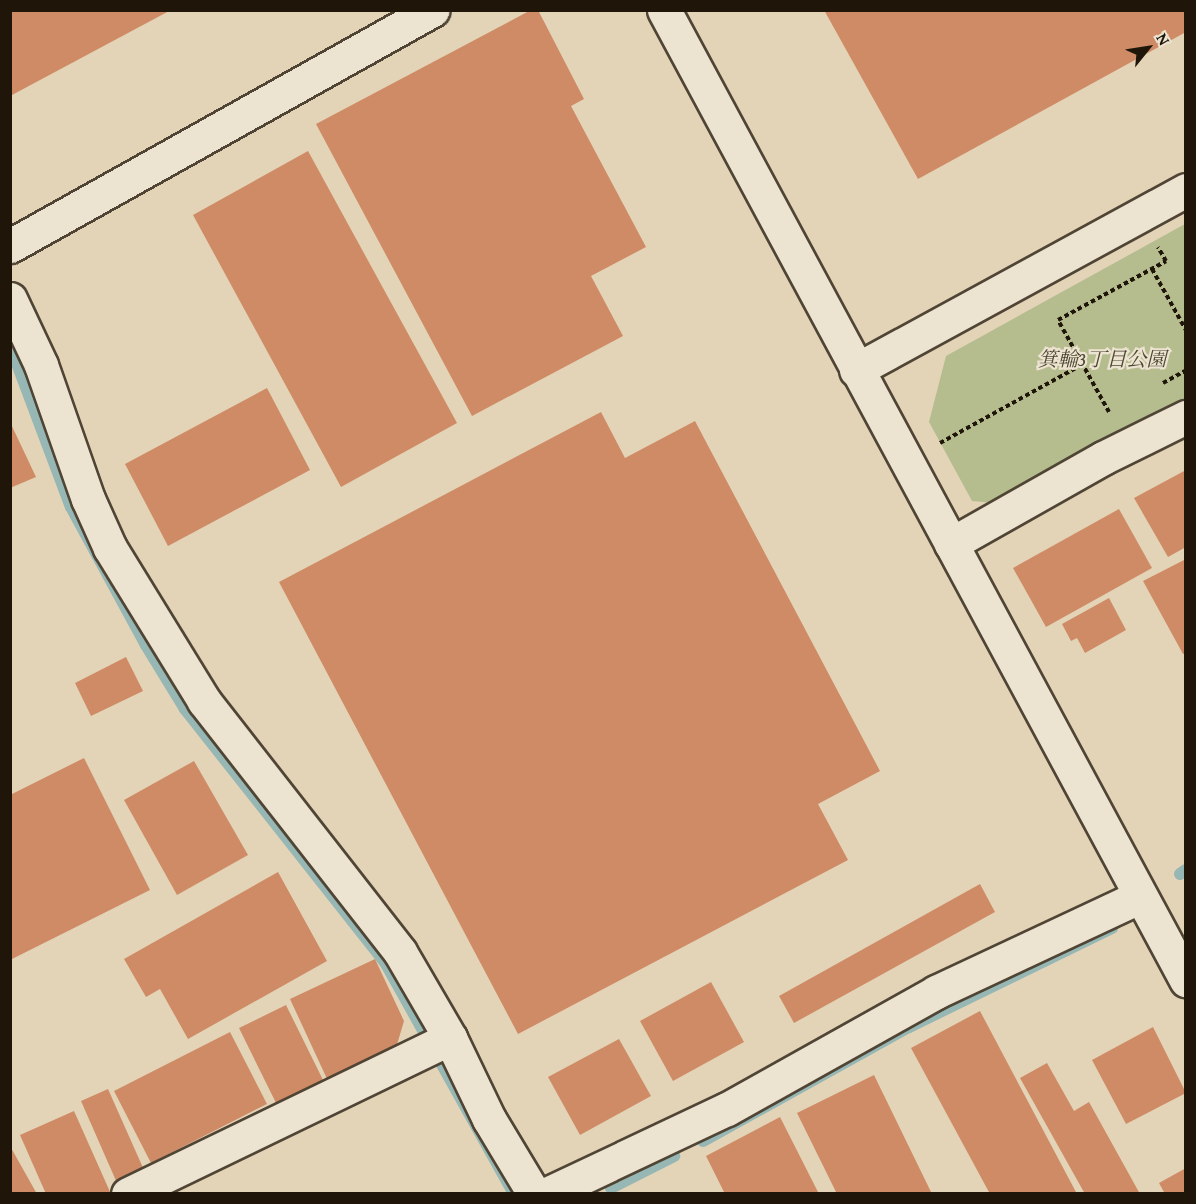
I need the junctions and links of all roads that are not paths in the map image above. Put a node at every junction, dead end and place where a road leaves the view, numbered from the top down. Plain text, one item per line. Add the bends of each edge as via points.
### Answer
1 (433, 10) edge
2 (664, 10) edge
3 (1185, 190) edge
4 (10, 246) edge
5 (10, 299) edge
6 (856, 370) junction
7 (1185, 417) edge
8 (951, 544) junction
9 (1139, 897) junction
10 (1185, 980) edge
11 (439, 1044) junction
12 (129, 1194) edge
13 (534, 1194) edge
14 (547, 1194) edge

1 - 4 street
2 - 6 street
3 - 6 street
5 - 11 street via 41,365 88,499 110,548 204,701 400,952
6 - 8 street
7 - 8 street via 1102,458
8 - 9 street
9 - 10 street
9 - 14 street via 936,992 727,1109
11 - 12 street
11 - 13 street

